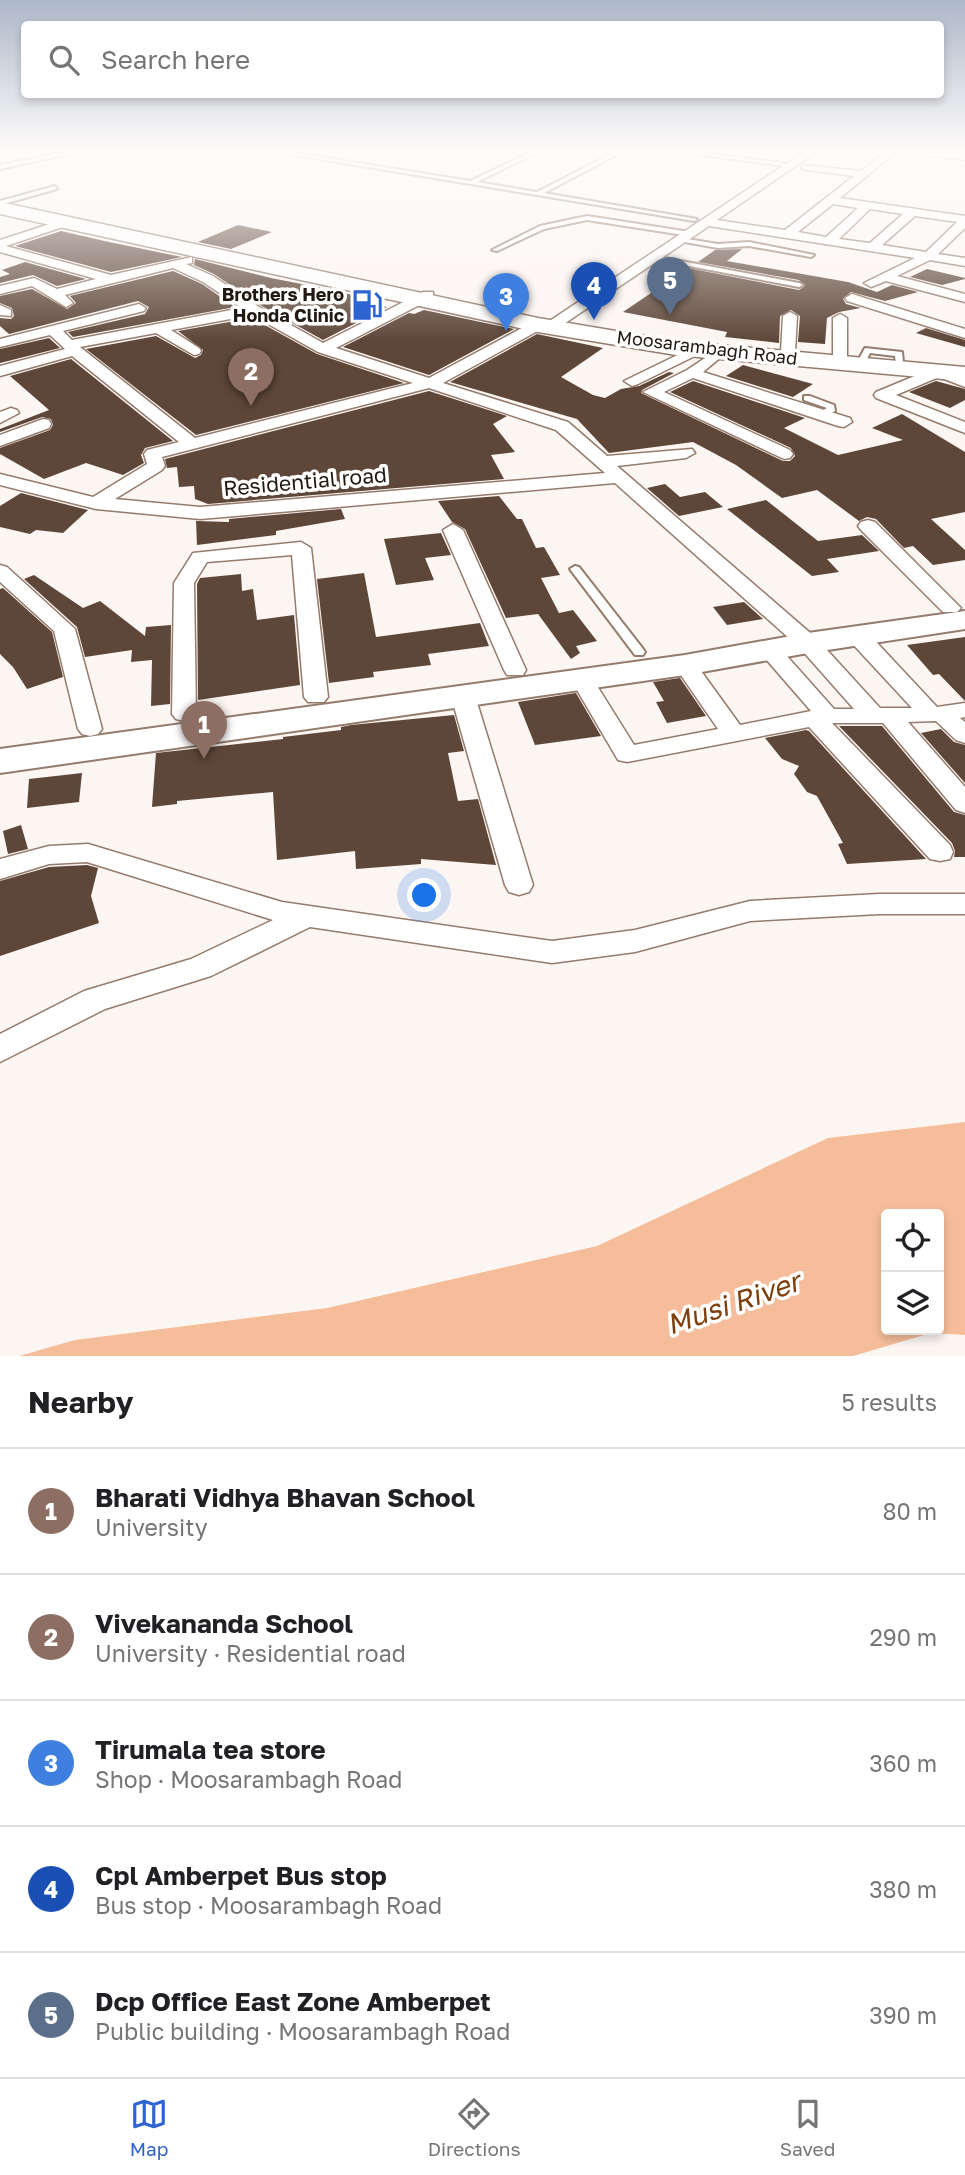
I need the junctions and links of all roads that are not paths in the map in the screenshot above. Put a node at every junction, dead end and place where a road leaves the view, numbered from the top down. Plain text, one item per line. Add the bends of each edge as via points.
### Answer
1 (43, 215) edge
2 (51, 215) edge
3 (671, 215) edge
4 (718, 215) edge
5 (811, 215) edge
6 (856, 215) edge
7 (909, 215) edge
8 (927, 215) edge
9 (694, 219) dead end
10 (965, 221) edge
11 (68, 222) junction
12 (708, 222) junction
13 (0, 230) edge
14 (787, 235) junction
15 (26, 237) junction
16 (685, 237) junction
17 (830, 241) junction
18 (0, 246) edge
19 (872, 248) junction
20 (495, 250) dead end
21 (215, 252) junction
22 (811, 255) dead end
23 (929, 256) junction
24 (654, 258) junction
25 (965, 262) edge
26 (176, 264) junction
27 (886, 277) junction
28 (114, 280) junction
29 (871, 283) dead end
30 (799, 285) dead end
31 (0, 290) edge
32 (55, 293) junction
33 (423, 298) junction
34 (852, 298) dead end
35 (965, 298) edge
36 (66, 303) dead end
37 (139, 308) dead end
38 (254, 310) junction
39 (790, 316) dead end
40 (840, 318) dead end
41 (549, 325) junction
42 (156, 327) junction
43 (54, 330) junction
44 (965, 334) edge
45 (0, 344) edge
46 (72, 348) junction
47 (323, 349) junction
48 (194, 351) dead end
49 (788, 352) junction
50 (840, 357) junction
51 (694, 361) junction
52 (965, 368) edge
53 (0, 371) edge
54 (939, 371) junction
55 (965, 374) edge
56 (632, 381) dead end
57 (965, 382) edge
58 (431, 383) junction
59 (807, 398) dead end
60 (821, 415) junction
61 (844, 422) dead end
62 (43, 424) dead end
63 (965, 428) edge
64 (0, 441) edge
65 (192, 444) junction
66 (686, 453) dead end
67 (785, 454) dead end
68 (603, 462) junction
69 (618, 477) junction
70 (0, 479) edge
71 (96, 503) junction
72 (868, 526) dead end
73 (453, 530) dead end
74 (575, 569) dead end
75 (0, 571) edge
76 (960, 611) edge
77 (857, 635) junction
78 (789, 641) junction
79 (639, 652) junction
80 (685, 665) junction
81 (515, 670) junction
82 (581, 678) junction
83 (463, 696) junction
84 (316, 697) junction
85 (946, 713) edge
86 (184, 714) junction
87 (882, 716) junction
88 (821, 717) junction
89 (90, 729) junction
90 (733, 733) junction
91 (965, 735) edge
92 (0, 742) edge
93 (0, 761) edge
94 (965, 804) edge
95 (940, 852) dead end
96 (0, 869) edge
97 (519, 885) dead end
98 (965, 904) edge
99 (306, 916) junction
100 (0, 1049) edge

1 - 11 main road, Moosarambagh Road
2 - 21 main road, Moosarambagh Road
3 - 9 lane
4 - 12 street
5 - 14 street
6 - 17 street
7 - 19 street
8 - 10 street
10 - 23 street
11 - 15 street
11 - 21 main road, Moosarambagh Road
12 - 14 street
12 - 16 street
13 - 15 street
14 - 17 street
15 - 18 street
16 - 20 lane via 587,218 542,227
16 - 22 lane via 718,246 749,244
16 - 24 street
17 - 19 street
18 - 28 street
19 - 23 street
21 - 26 street
21 - 33 main road, Moosarambagh Road
23 - 25 street
23 - 27 street
24 - 30 lane
24 - 41 street
26 - 28 street
26 - 38 street
27 - 29 street
27 - 35 street
28 - 32 street
31 - 32 street via 34,282
32 - 36 street
33 - 41 main road, Moosarambagh Road
33 - 47 street
34 - 44 street
37 - 43 street
38 - 42 street
38 - 47 street
39 - 49 street
40 - 50 street
41 - 49 main road, Moosarambagh Road
41 - 51 main road, Moosarambagh Road
41 - 58 street
42 - 46 street
42 - 48 street
43 - 45 street
43 - 46 street
46 - 53 street
46 - 65 street
47 - 58 street
49 - 50 main road, Moosarambagh Road
50 - 52 main road, Moosarambagh Road
51 - 54 main road, Moosarambagh Road via 720,352
51 - 56 street
51 - 60 street
51 - 67 street via 650,392
54 - 55 main road, Moosarambagh Road
54 - 57 street
54 - 63 street via 882,395
58 - 65 street
58 - 68 street via 562,426
59 - 60 lane via 831,407
60 - 61 street
62 - 64 street
65 - 71 street via 153,454 156,466
66 - 68 street
68 - 69 street
69 - 71 street, Residential road via 200,513
69 - 78 street
70 - 71 street, Residential road
72 - 76 street
73 - 81 street
74 - 79 lane
75 - 89 street via 64,629
76 - 77 street
76 - 78 street
77 - 78 street
77 - 85 street
78 - 79 street
78 - 80 street
78 - 87 street
78 - 88 street
79 - 81 street
80 - 82 street
80 - 90 street
81 - 84 street
82 - 83 street
82 - 90 street via 627,754
83 - 93 street
83 - 97 street
84 - 86 street
84 - 86 street via 302,548 200,557 184,583
85 - 87 street
85 - 91 street
86 - 89 street
87 - 88 street
87 - 94 street
88 - 90 street
88 - 95 street
89 - 92 street
96 - 99 street via 49,855 88,853
98 - 99 street via 750,912 635,941 551,952
99 - 100 street via 200,968 95,1000

